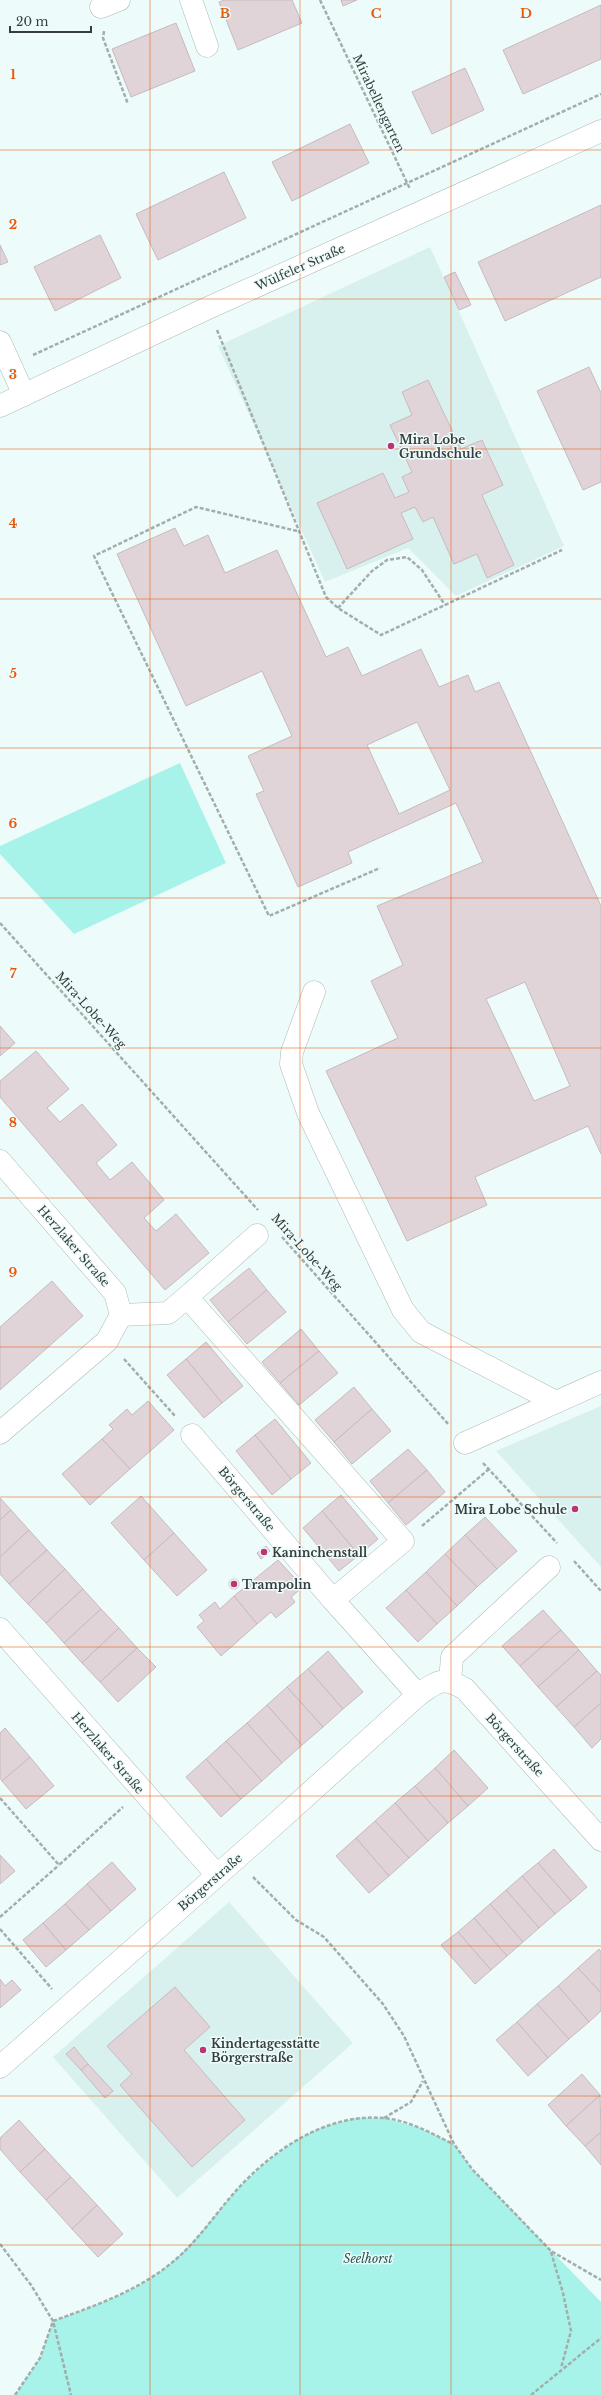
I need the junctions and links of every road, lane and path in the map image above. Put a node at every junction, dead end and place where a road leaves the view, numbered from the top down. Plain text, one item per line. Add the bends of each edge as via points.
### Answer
1 (191, 0) edge
2 (320, 0) edge
3 (110, 3) edge
4 (207, 46) dead end
5 (601, 94) edge
6 (128, 104) dead end
7 (601, 131) edge
8 (407, 182) junction
9 (420, 213) junction
10 (208, 308) junction
11 (0, 342) edge
12 (10, 365) junction
13 (24, 395) junction
14 (0, 406) edge
15 (297, 531) junction
16 (562, 550) dead end
17 (445, 605) junction
18 (338, 608) junction
19 (380, 868) dead end
20 (0, 923) edge
21 (314, 992) dead end
22 (0, 1161) edge
23 (259, 1211) dead end
24 (257, 1234) dead end
25 (280, 1235) dead end
26 (187, 1297) junction
27 (121, 1315) junction
28 (107, 1341) junction
29 (601, 1382) edge
30 (556, 1402) junction
31 (0, 1433) edge
32 (192, 1435) joint
33 (465, 1443) junction
34 (489, 1469) junction
35 (403, 1541) junction
36 (561, 1546) dead end
37 (571, 1558) dead end
38 (549, 1567) dead end
39 (601, 1592) edge
40 (333, 1600) junction
41 (0, 1629) edge
42 (450, 1681) junction
43 (418, 1694) junction
44 (141, 1791) junction
45 (0, 1798) edge
46 (601, 1840) edge
47 (236, 1859) junction
48 (59, 1865) junction
49 (218, 1875) junction
50 (0, 1917) edge
51 (0, 1929) edge
52 (68, 2007) junction
53 (0, 2067) edge
54 (423, 2080) junction
55 (384, 2118) junction
56 (454, 2144) junction
57 (0, 2244) edge
58 (551, 2251) junction
59 (601, 2280) edge
60 (53, 2321) junction
61 (601, 2338) edge
62 (561, 2368) junction
63 (15, 2395) edge
64 (71, 2395) edge
65 (531, 2395) edge

1 - 4 street
2 - 8 path, Mirabellengarten
3 - 6 path via 103,38
5 - 8 path
7 - 9 street, Wülfeler Straße
8 - 9 path, Mirabellengarten
8 - 12 path
9 - 10 street, Wülfeler Straße
10 - 13 street, Wülfeler Straße
10 - 15 path
11 - 12 street
12 - 13 street
13 - 14 street, Wülfeler Straße
15 - 18 path via 326,597
15 - 19 path via 196,507 94,556 269,916
16 - 17 path
17 - 18 path via 381,635
17 - 18 path via 422,570 407,557 387,560 372,570
20 - 23 path, Mira-Lobe-Weg
21 - 30 street via 292,1052 291,1064 308,1113 403,1310 421,1332
22 - 27 street, Herzlaker Straße via 115,1293
24 - 26 street
25 - 33 path, Mira-Lobe-Weg
26 - 27 street via 168,1313
26 - 35 street
27 - 28 street
28 - 31 street
28 - 32 path
29 - 30 street
30 - 33 street
32 - 40 street, Börgerstraße
33 - 34 path, Mira-Lobe-Weg
34 - 35 path
34 - 36 path, Mira-Lobe-Weg
35 - 40 street
37 - 39 path
38 - 42 street via 452,1657
40 - 43 street, Börgerstraße
41 - 44 street, Herzlaker Straße
42 - 43 street, Börgerstraße via 434,1683
42 - 46 street, Börgerstraße via 465,1689
43 - 47 street, Börgerstraße
44 - 48 path
44 - 49 street, Herzlaker Straße
45 - 48 path
47 - 49 street, Börgerstraße
47 - 54 path via 296,1920 324,1937 383,2004 404,2036
48 - 50 path
49 - 52 street, Börgerstraße
51 - 52 path
52 - 53 street, Börgerstraße
54 - 55 path via 411,2102
54 - 56 path
55 - 56 path via 420,2128
55 - 60 path via 355,2118 316,2130 291,2144 235,2192 206,2228 171,2264 142,2285 104,2303
56 - 58 path via 472,2169
57 - 60 path via 31,2285
58 - 59 path
58 - 62 path via 571,2331
60 - 63 path via 40,2358
60 - 64 path
61 - 62 path
62 - 65 path

